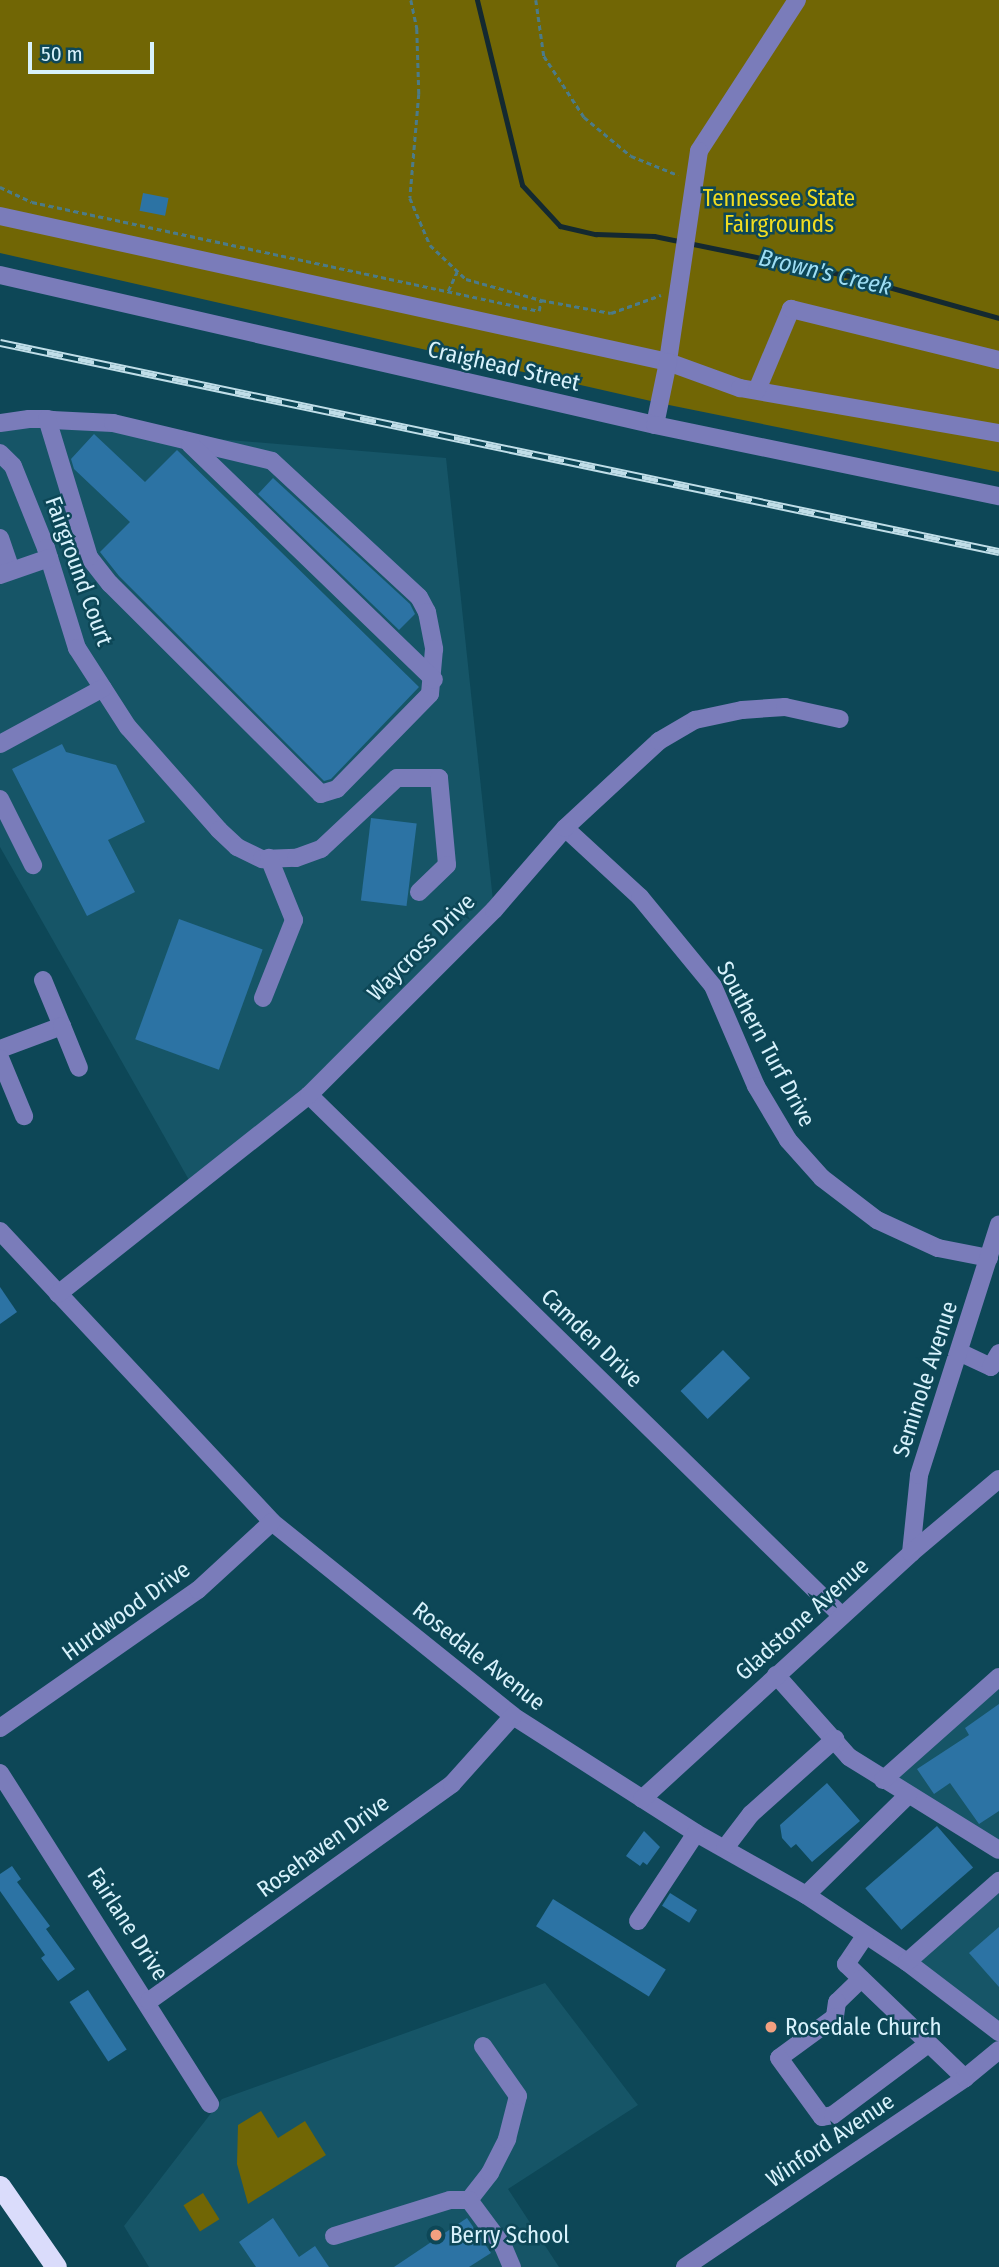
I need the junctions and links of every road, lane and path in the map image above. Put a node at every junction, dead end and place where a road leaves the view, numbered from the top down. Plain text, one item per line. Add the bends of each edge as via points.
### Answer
1 (411, 0) edge
2 (536, 0) edge
3 (797, 0) edge
4 (694, 179) junction
5 (0, 187) edge
6 (0, 216) edge
7 (457, 272) junction
8 (0, 275) edge
9 (448, 291) junction
10 (681, 298) junction
11 (541, 300) junction
12 (999, 360) edge
13 (668, 362) junction
14 (757, 390) junction
15 (47, 419) junction
16 (0, 424) edge
17 (655, 425) junction
18 (999, 433) edge
19 (190, 444) junction
20 (0, 453) edge
21 (999, 496) edge
22 (0, 538) edge
23 (49, 558) junction
24 (6, 572) edge
25 (435, 680) junction
26 (103, 688) junction
27 (840, 719) dead end
28 (0, 744) edge
29 (0, 799) edge
30 (565, 828) junction
31 (269, 858) junction
32 (33, 865) dead end
33 (419, 892) dead end
34 (43, 979) dead end
35 (263, 998) dead end
36 (62, 1026) junction
37 (0, 1049) edge
38 (0, 1058) edge
39 (79, 1068) dead end
40 (309, 1095) junction
41 (24, 1116) dead end
42 (999, 1224) edge
43 (3, 1238) edge
44 (989, 1258) junction
45 (58, 1294) junction
46 (959, 1352) junction
47 (999, 1353) edge
48 (999, 1479) edge
49 (272, 1522) junction
50 (911, 1553) junction
51 (841, 1615) junction
52 (776, 1675) junction
53 (999, 1678) edge
54 (513, 1716) junction
55 (0, 1728) edge
56 (835, 1739) junction
57 (0, 1773) edge
58 (883, 1780) junction
59 (908, 1795) junction
60 (642, 1798) junction
61 (696, 1833) junction
62 (725, 1848) junction
63 (999, 1850) edge
64 (999, 1881) edge
65 (806, 1895) junction
66 (638, 1921) dead end
67 (865, 1936) junction
68 (907, 1962) junction
69 (861, 1979) junction
70 (149, 2001) junction
71 (999, 2032) edge
72 (928, 2045) junction
73 (483, 2046) dead end
74 (999, 2050) edge
75 (965, 2078) junction
76 (210, 2104) dead end
77 (0, 2186) edge
78 (469, 2200) junction
79 (334, 2236) dead end
80 (56, 2267) edge
81 (512, 2267) edge
82 (684, 2267) edge

1 - 7 path via 417,29 419,94 410,198 430,245
2 - 4 path via 544,56 584,117 631,156
3 - 4 street via 699,151
4 - 10 street
5 - 9 path via 32,202
6 - 13 street
7 - 9 path
7 - 11 path via 493,288
8 - 17 street, Craighead Street
9 - 11 path via 539,310
10 - 11 path via 659,295 611,313
10 - 13 street
12 - 14 street via 791,309
13 - 14 street
13 - 17 street
14 - 18 street
15 - 16 street
15 - 19 street via 113,423
15 - 25 street via 89,557 110,584 321,794 337,789 419,707
17 - 21 street, Craighead Street
19 - 25 street
19 - 25 street via 272,461 419,597 430,624
20 - 23 street, Fairground Court via 13,466
22 - 24 street
23 - 24 street
23 - 26 street, Fairground Court via 77,648
26 - 28 street
26 - 31 street, Fairground Court via 128,727 237,847
27 - 30 street, Waycross Drive via 785,707 695,720 659,741
29 - 32 street
30 - 40 street, Waycross Drive via 494,909
30 - 44 street, Southern Turf Drive via 640,897 713,986 756,1086 788,1140 822,1178 877,1220 938,1248
31 - 33 street via 296,858 321,849 397,778 439,778 447,865
31 - 35 street via 294,920
34 - 36 street
36 - 37 street
36 - 39 street
38 - 41 street
40 - 45 street, Waycross Drive
40 - 51 street, Camden Drive
42 - 44 street, Seminole Avenue
43 - 45 street, Rosedale Avenue
44 - 46 street, Seminole Avenue
45 - 49 street, Rosedale Avenue
46 - 47 street via 992,1367
46 - 50 street, Seminole Avenue via 919,1475
48 - 50 street, Gladstone Avenue
49 - 54 street, Rosedale Avenue
49 - 55 street, Hurdwood Drive via 198,1590
50 - 51 street, Gladstone Avenue
51 - 52 street, Gladstone Avenue
52 - 56 street
52 - 60 street, Gladstone Avenue
53 - 58 street
54 - 60 street, Rosedale Avenue
54 - 70 street, Rosehaven Drive via 452,1784
56 - 58 street via 849,1757
56 - 62 street via 751,1814
57 - 70 street, Fairlane Drive
58 - 59 street
59 - 63 street
59 - 65 street
60 - 61 street, Rosedale Avenue
61 - 62 street, Rosedale Avenue
61 - 66 street
62 - 65 street, Rosedale Avenue
64 - 68 street
65 - 67 street, Rosedale Avenue
67 - 68 street, Rosedale Avenue
67 - 69 street via 846,1964
68 - 71 street, Rosedale Avenue
69 - 72 street
69 - 72 street via 837,2003 835,2017 779,2058 822,2117 833,2115
70 - 76 street, Fairlane Drive
72 - 75 street
73 - 78 street via 518,2096 508,2139
74 - 75 street, Winford Avenue
75 - 82 street, Winford Avenue
77 - 80 highway
78 - 79 street via 450,2200
78 - 81 street via 503,2246

